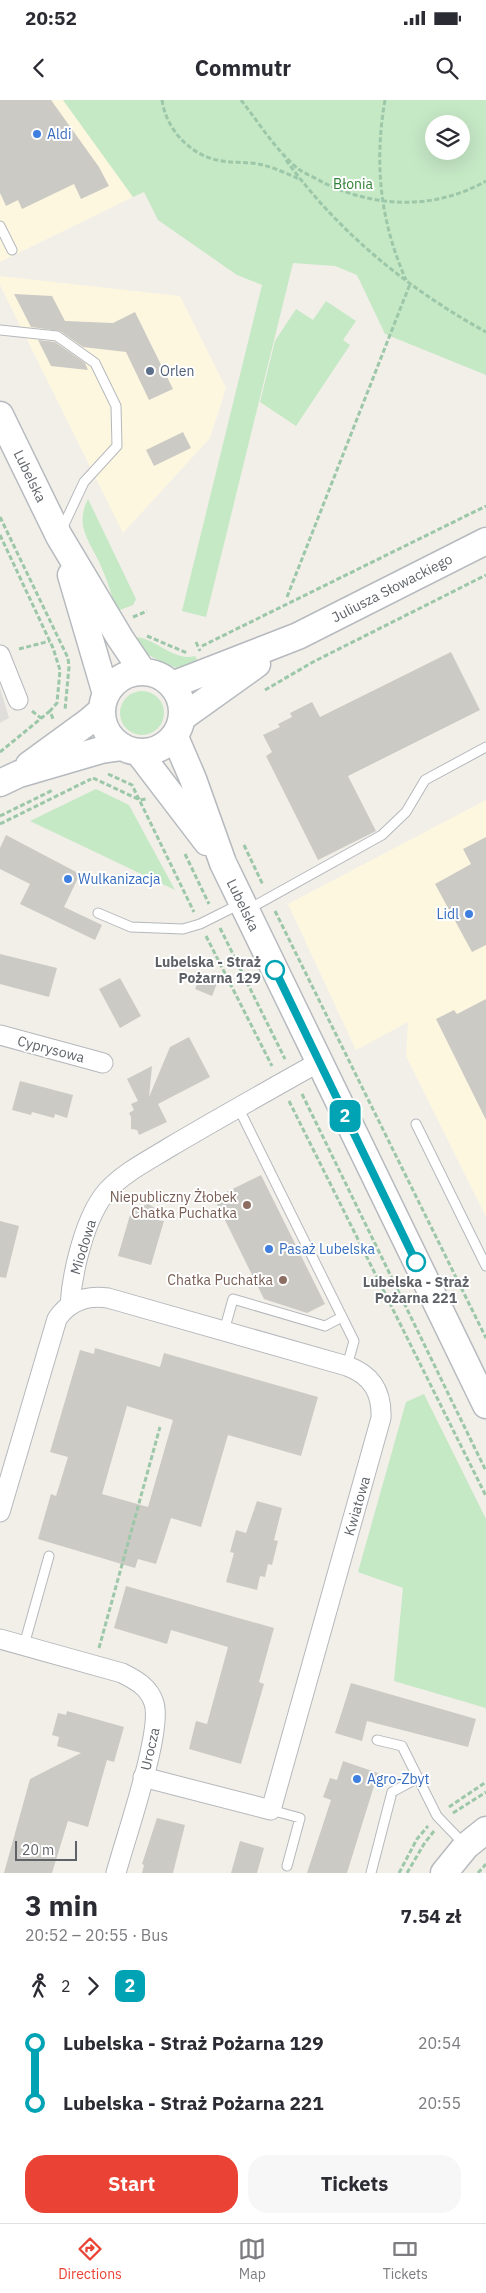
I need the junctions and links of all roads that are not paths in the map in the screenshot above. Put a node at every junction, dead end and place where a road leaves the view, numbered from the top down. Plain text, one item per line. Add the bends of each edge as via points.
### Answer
1 (0, 226) edge
2 (12, 250) dead end
3 (0, 330) edge
4 (0, 415) edge
5 (59, 536) junction
6 (486, 541) edge
7 (298, 636) junction
8 (8, 652) edge
9 (143, 672) junction
10 (4, 678) edge
11 (172, 685) junction
12 (18, 700) dead end
13 (104, 702) junction
14 (179, 727) junction
15 (486, 747) edge
16 (130, 750) junction
17 (76, 753) junction
18 (9, 778) edge
19 (223, 863) junction
20 (244, 907) junction
21 (98, 913) dead end
22 (0, 1035) edge
23 (319, 1062) junction
24 (103, 1063) dead end
25 (238, 1107) junction
26 (416, 1124) dead end
27 (486, 1266) edge
28 (70, 1305) junction
29 (342, 1317) junction
30 (224, 1331) junction
31 (347, 1366) junction
32 (486, 1405) edge
33 (6, 1463) edge
34 (0, 1512) edge
35 (49, 1556) dead end
36 (0, 1639) edge
37 (24, 1646) junction
38 (378, 1740) dead end
39 (143, 1777) junction
40 (418, 1778) junction
41 (271, 1810) junction
42 (476, 1838) edge
43 (287, 1866) dead end
44 (116, 1873) edge
45 (371, 1873) edge
46 (444, 1873) edge

1 - 2 lane
3 - 5 lane via 57,336 95,363 116,406 117,446 84,482
4 - 5 main road, Lubelska
5 - 9 main road, Lubelska
5 - 13 main road, Lubelska via 94,648
6 - 7 main road, Juliusza Słowackiego
7 - 11 main road, Juliusza Słowackiego
7 - 14 main road, Juliusza Słowackiego
8 - 10 street
9 - 11 main road via 159,676
9 - 13 main road via 122,677
10 - 12 street
11 - 14 main road via 179,694
13 - 16 main road via 107,731
13 - 17 main road
14 - 16 main road via 165,746 153,752
14 - 19 main road, Lubelska via 193,779
15 - 20 lane via 425,780 406,812 382,835 269,898
16 - 17 main road
16 - 19 main road, Lubelska
17 - 18 main road
19 - 20 main road, Lubelska
20 - 21 lane via 183,929 131,927
20 - 23 main road, Lubelska
22 - 24 street, Cyprysowa
23 - 25 street, Miodowa
23 - 32 main road, Lubelska
25 - 28 street, Miodowa via 127,1174 107,1191 95,1208 86,1234 71,1285
25 - 29 lane
26 - 27 lane
28 - 30 street, Kwiatowa via 96,1296 108,1298
28 - 33 street via 57,1319 50,1336
29 - 30 lane via 325,1326 233,1299
29 - 31 lane via 354,1341
30 - 31 street, Kwiatowa
31 - 41 street, Kwiatowa via 369,1378 378,1390 381,1418
33 - 34 street
35 - 37 lane
36 - 37 street, Urocza
37 - 39 street, Urocza via 122,1673 148,1690 154,1703 156,1731
38 - 40 lane via 402,1746
39 - 41 street
39 - 44 street, Urocza
40 - 42 lane via 437,1816
40 - 45 lane via 392,1792
41 - 43 lane via 300,1818
42 - 46 main road

